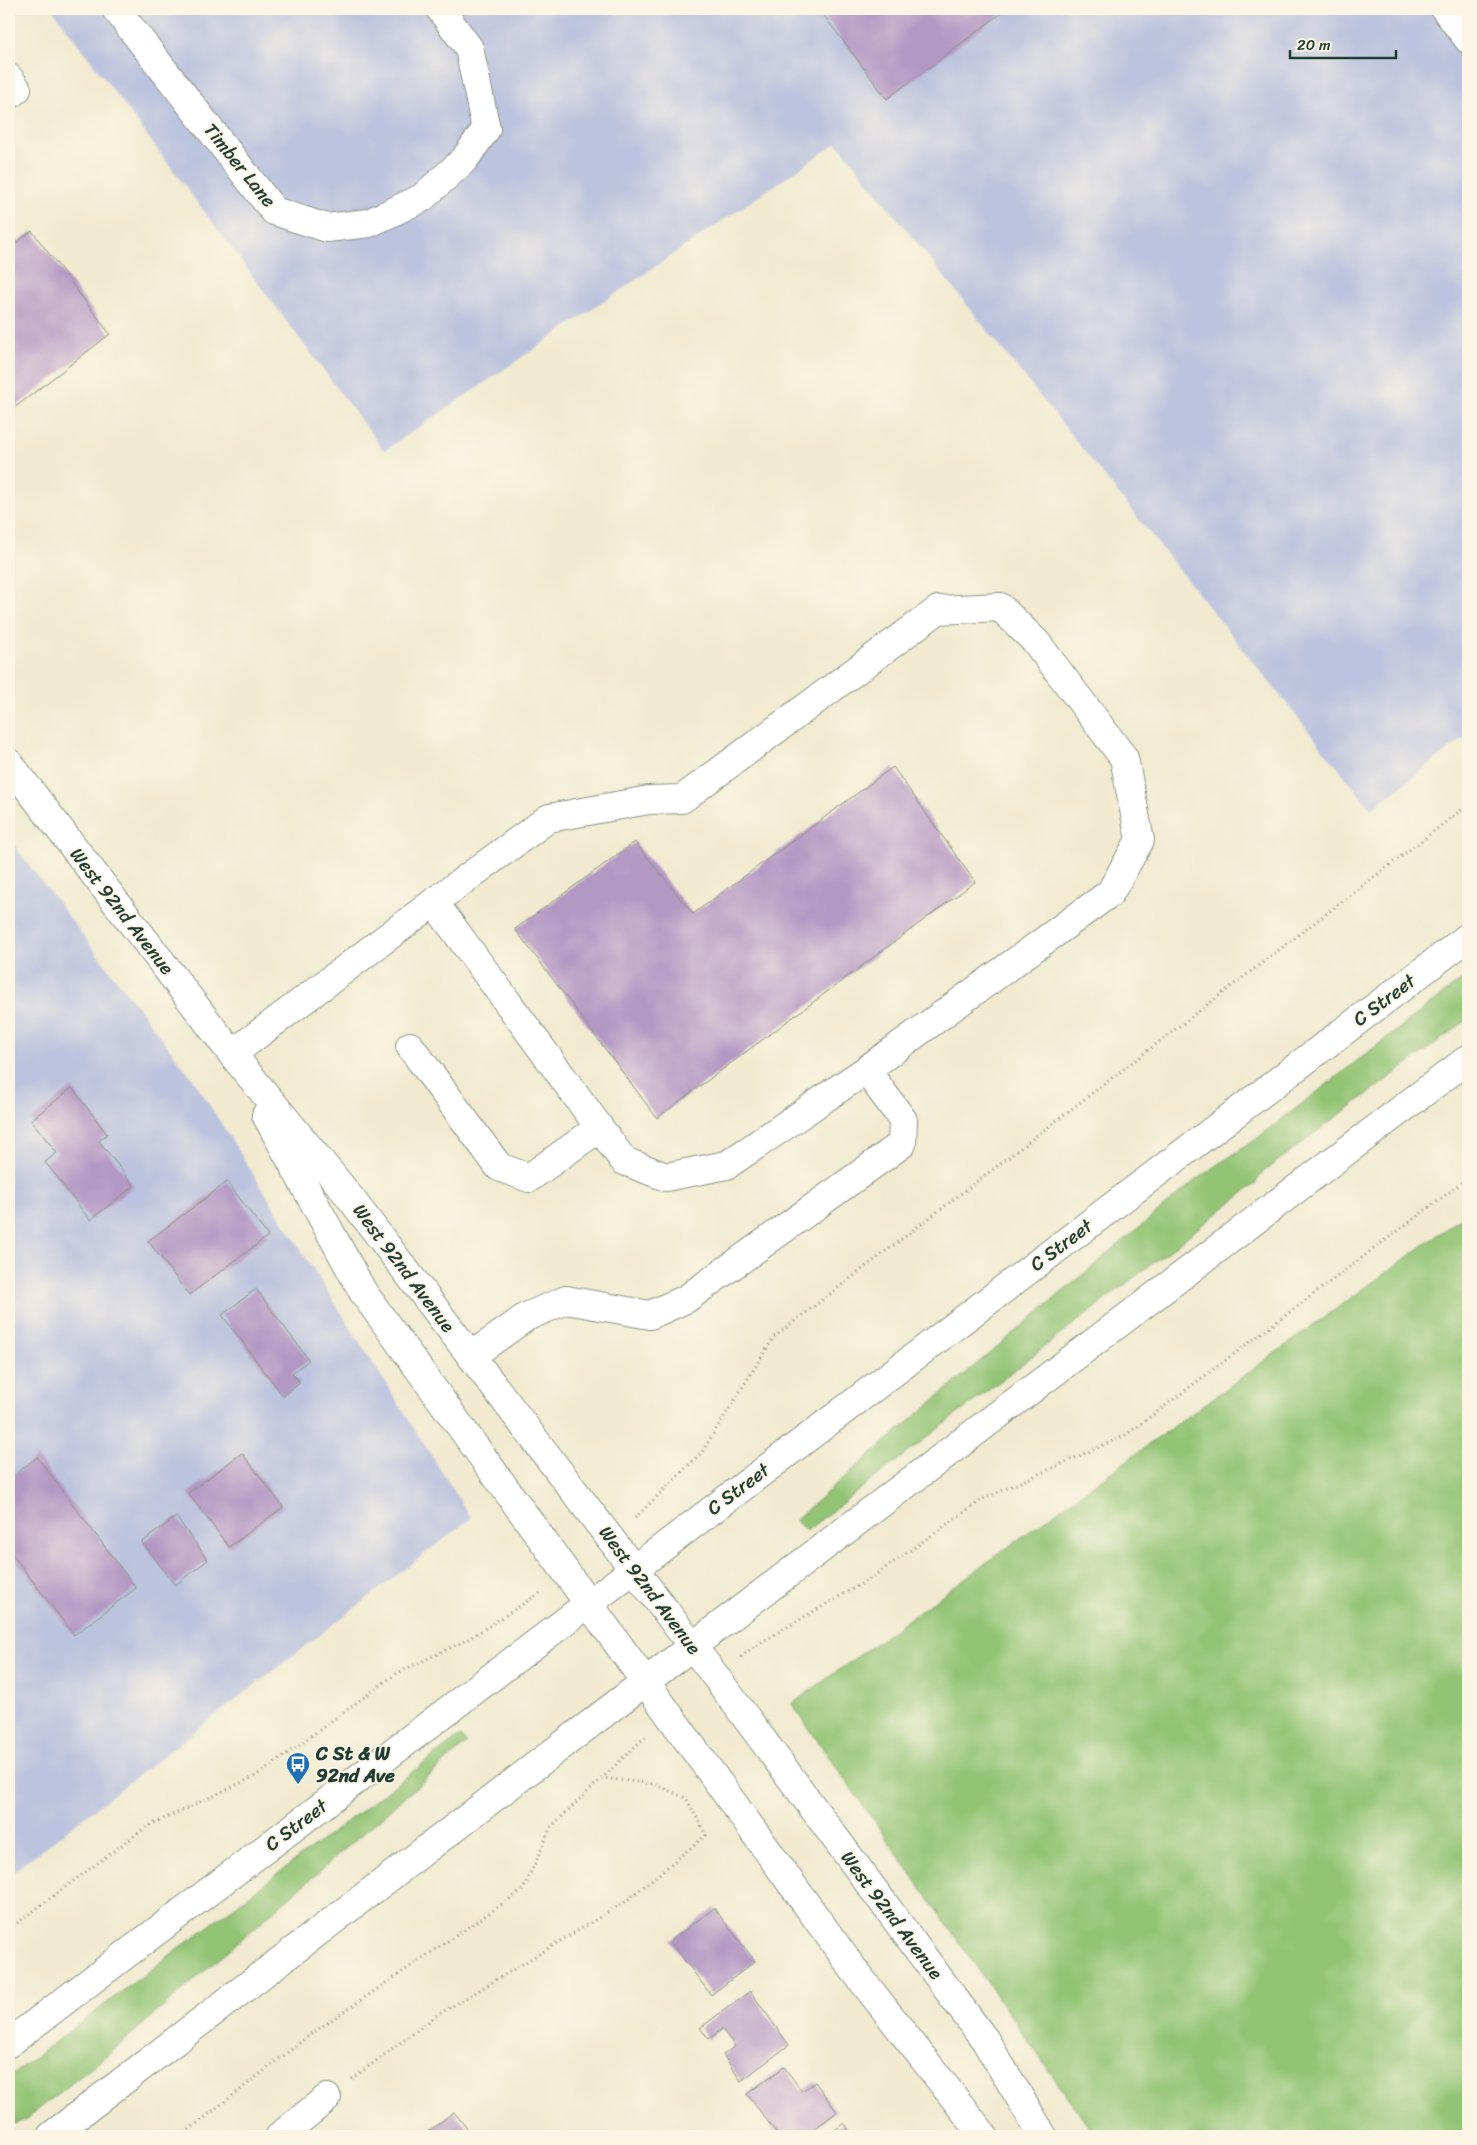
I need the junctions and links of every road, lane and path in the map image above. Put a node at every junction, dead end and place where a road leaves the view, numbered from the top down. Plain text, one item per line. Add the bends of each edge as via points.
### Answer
1 (116, 9) edge
2 (440, 9) edge
3 (1445, 9) edge
4 (1468, 39) edge
5 (9, 78) edge
6 (9, 95) edge
7 (9, 763) edge
8 (1468, 805) edge
9 (434, 902) junction
10 (1468, 937) edge
11 (410, 1046) dead end
12 (234, 1056) junction
13 (1468, 1059) edge
14 (866, 1070) junction
15 (599, 1128) junction
16 (1468, 1178) edge
17 (471, 1356) junction
18 (612, 1541) junction
19 (634, 1568) junction
20 (567, 1576) junction
21 (588, 1603) junction
22 (692, 1647) junction
23 (716, 1677) junction
24 (645, 1682) junction
25 (668, 1715) junction
26 (602, 1778) junction
27 (9, 1929) edge
28 (9, 2043) edge
29 (328, 2098) joint
30 (51, 2136) edge
31 (181, 2136) edge
32 (280, 2136) edge
33 (984, 2136) edge
34 (1043, 2136) edge

1 - 2 main road, Timber Lane via 274,211 327,228 369,224 422,198 464,160 486,129 469,48
3 - 4 main road
5 - 6 main road via 17,89
7 - 12 main road, West 92nd Avenue
8 - 18 path via 774,1337 702,1452
9 - 12 main road
9 - 14 main road via 548,818 649,800 682,799 938,610 1000,608 1036,642 1124,758 1140,840 1110,893
9 - 15 main road
10 - 19 main road, C Street
11 - 15 main road via 498,1167 529,1178
12 - 17 main road, West 92nd Avenue via 345,1191
12 - 20 main road, West 92nd Avenue via 363,1292
13 - 22 main road
14 - 15 main road via 727,1165 666,1177 624,1161
14 - 17 main road via 903,1120 902,1144 686,1299 650,1315 566,1300 526,1318
16 - 23 path via 1126,1435 983,1499 871,1578 753,1647
17 - 18 main road, West 92nd Avenue
18 - 19 main road, West 92nd Avenue
19 - 21 main road, C Street
19 - 22 main road, West 92nd Avenue
20 - 21 main road, West 92nd Avenue
20 - 27 path via 467,1640 396,1673 258,1775 146,1827
21 - 24 main road, West 92nd Avenue
21 - 28 main road, C Street
22 - 23 main road, West 92nd Avenue
22 - 24 main road
23 - 34 main road, West 92nd Avenue via 985,2040
24 - 25 main road, West 92nd Avenue
24 - 30 main road
25 - 26 path
25 - 33 main road, West 92nd Avenue via 854,1970
26 - 29 path via 654,1784 686,1798 706,1835 625,1902 436,2016
26 - 31 path via 551,1827 523,1890 311,2034
29 - 32 main road

